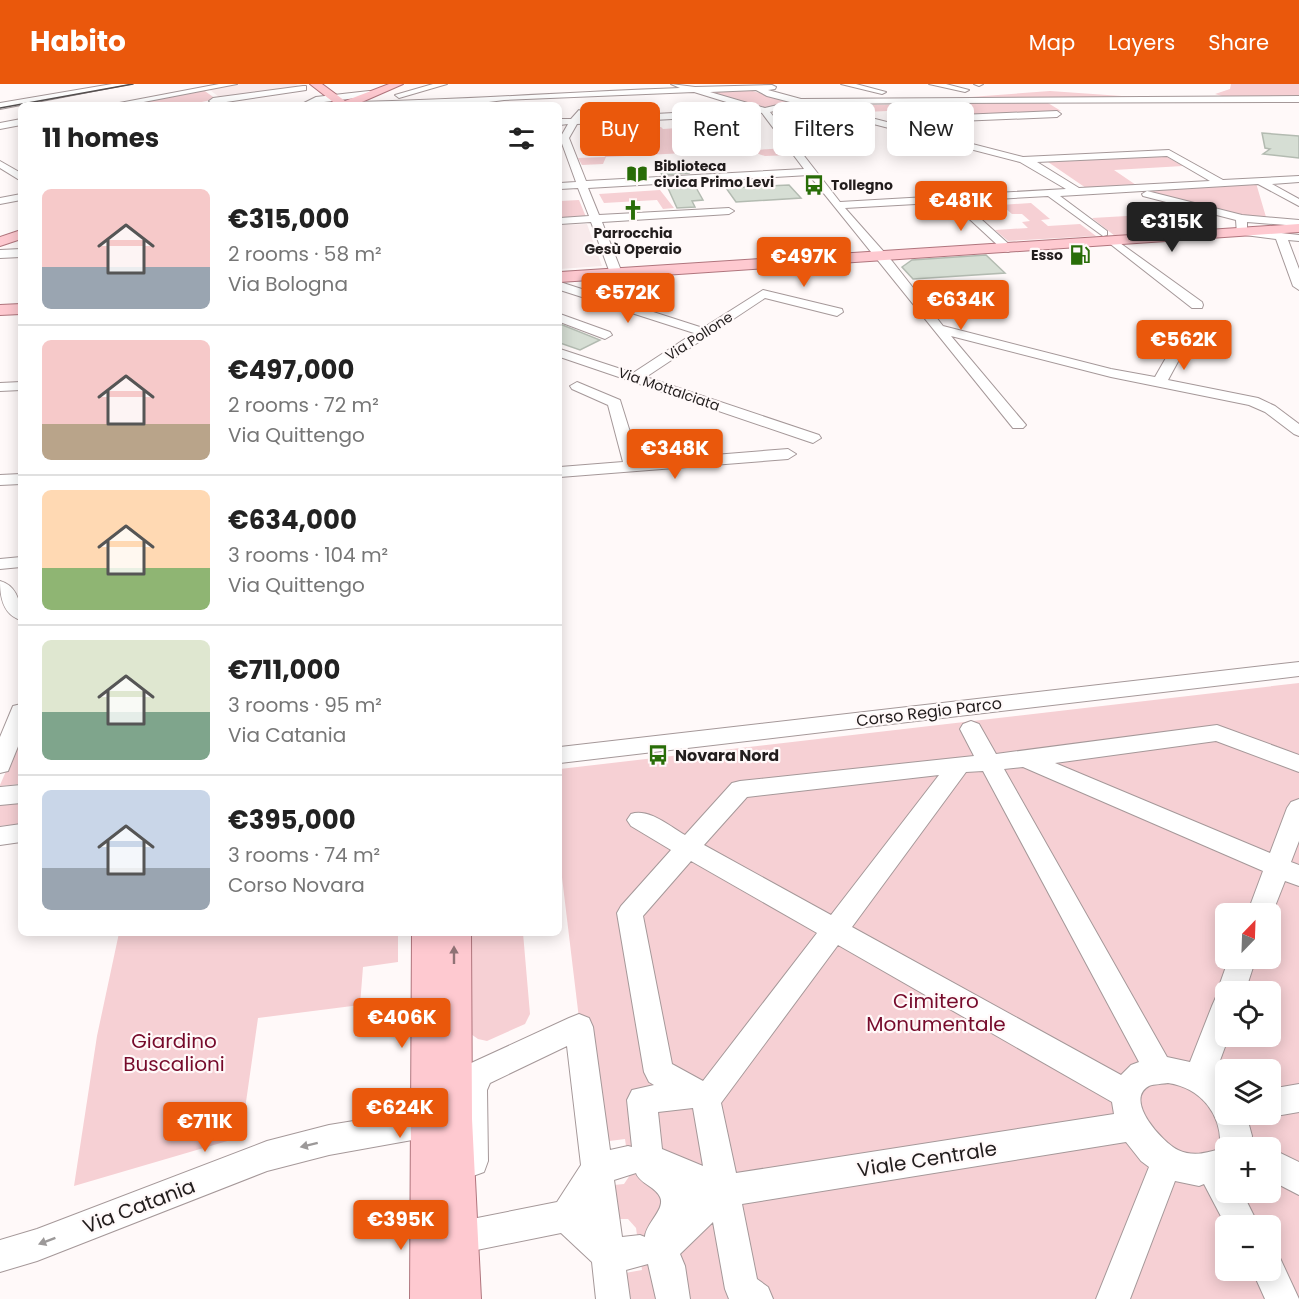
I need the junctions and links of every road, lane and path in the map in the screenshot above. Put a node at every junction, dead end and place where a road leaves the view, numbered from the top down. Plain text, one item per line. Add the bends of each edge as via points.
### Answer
1 (80, 84) edge
2 (126, 84) edge
3 (233, 84) edge
4 (315, 84) edge
5 (443, 84) edge
6 (675, 84) edge
7 (730, 84) edge
8 (845, 84) edge
9 (933, 84) edge
10 (137, 85) edge
11 (397, 85) edge
12 (758, 85) edge
13 (202, 86) edge
14 (300, 86) edge
15 (741, 86) edge
16 (340, 87) dead end
17 (776, 88) edge
18 (690, 89) junction
19 (1179, 89) dead end
20 (1299, 89) edge
21 (965, 90) dead end
22 (1040, 90) dead end
23 (1073, 90) dead end
24 (95, 91) junction
25 (889, 93) dead end
26 (590, 96) junction
27 (1219, 96) junction
28 (333, 98) junction
29 (650, 98) junction
30 (0, 99) edge
31 (220, 99) junction
32 (1282, 99) junction
33 (1299, 99) edge
34 (316, 100) junction
35 (936, 100) junction
36 (1051, 100) junction
37 (1167, 100) junction
38 (356, 101) edge
39 (826, 101) junction
40 (41, 102) edge
41 (41, 102) edge
42 (115, 102) edge
43 (128, 102) edge
44 (206, 102) edge
45 (224, 102) edge
46 (311, 102) edge
47 (451, 102) edge
48 (800, 102) joint
49 (823, 102) edge
50 (16, 107) edge
51 (0, 108) edge
52 (773, 109) edge
53 (765, 111) junction
54 (662, 117) junction
55 (574, 121) junction
56 (875, 121) edge
57 (562, 122) edge
58 (18, 123) edge
59 (0, 126) edge
60 (562, 138) edge
61 (1023, 160) junction
62 (4, 161) edge
63 (574, 161) junction
64 (562, 162) edge
65 (811, 172) junction
66 (18, 175) edge
67 (699, 178) junction
68 (1299, 179) edge
69 (1260, 181) junction
70 (1221, 183) junction
71 (582, 184) junction
72 (562, 186) edge
73 (1125, 188) junction
74 (1076, 191) junction
75 (1050, 193) junction
76 (18, 198) edge
77 (0, 201) edge
78 (956, 202) dead end
79 (1299, 204) edge
80 (837, 205) junction
81 (597, 219) junction
82 (1276, 220) junction
83 (562, 221) edge
84 (1299, 223) edge
85 (1241, 225) junction
86 (1299, 228) edge
87 (18, 233) edge
88 (1281, 236) junction
89 (1108, 237) junction
90 (1299, 238) edge
91 (0, 241) edge
92 (1006, 247) junction
93 (18, 253) edge
94 (0, 254) edge
95 (881, 256) junction
96 (616, 273) junction
97 (562, 277) edge
98 (1299, 285) edge
99 (562, 287) edge
100 (1197, 305) dead end
101 (18, 309) edge
102 (0, 310) edge
103 (837, 312) dead end
104 (562, 319) edge
105 (938, 329) junction
106 (706, 333) junction
107 (605, 334) dead end
108 (1180, 345) dead end
109 (562, 354) edge
110 (635, 378) junction
111 (1160, 381) junction
112 (18, 386) edge
113 (577, 386) dead end
114 (0, 387) edge
115 (1018, 425) dead end
116 (1299, 431) edge
117 (813, 438) dead end
118 (788, 454) dead end
119 (632, 466) junction
120 (562, 472) edge
121 (18, 479) edge
122 (0, 480) edge
123 (18, 562) edge
124 (0, 564) edge
125 (0, 587) edge
126 (12, 611) edge
127 (1299, 669) edge
128 (971, 729) dead end
129 (17, 732) edge
130 (562, 755) edge
131 (1025, 759) junction
132 (990, 762) junction
133 (1299, 764) edge
134 (0, 765) edge
135 (959, 765) junction
136 (18, 794) edge
137 (0, 796) edge
138 (1299, 808) edge
139 (639, 820) dead end
140 (18, 833) edge
141 (0, 836) edge
142 (688, 848) junction
143 (1288, 871) edge
144 (1267, 903) edge
145 (833, 930) junction
146 (429, 936) edge
147 (454, 936) edge
148 (1215, 1035) edge
149 (1158, 1069) junction
150 (1198, 1080) junction
151 (1215, 1093) edge
152 (1126, 1094) junction
153 (703, 1095) junction
154 (1299, 1098) edge
155 (1281, 1101) edge
156 (441, 1120) junction
157 (1132, 1126) junction
158 (638, 1160) junction
159 (1167, 1161) junction
160 (1215, 1161) edge
161 (597, 1168) junction
162 (1281, 1169) edge
163 (1299, 1179) edge
164 (727, 1191) junction
165 (566, 1216) junction
166 (466, 1236) junction
167 (651, 1250) junction
168 (606, 1253) junction
169 (0, 1256) edge
170 (1274, 1281) edge
171 (747, 1297) edge
172 (432, 1299) edge
173 (459, 1299) edge
174 (479, 1299) edge
175 (613, 1299) edge
176 (674, 1299) edge
177 (1113, 1299) edge
178 (1283, 1299) edge

1 - 24 street
2 - 24 street
3 - 13 street
4 - 28 main road
5 - 38 street
6 - 18 street
7 - 18 street
8 - 25 street
9 - 21 street
10 - 24 street
11 - 38 main road
12 - 15 street
12 - 17 street
13 - 43 street
14 - 31 street
14 - 34 street
15 - 18 street
16 - 38 street
17 - 48 street
18 - 29 street
18 - 53 street
19 - 27 street
20 - 32 street via 1277,95
22 - 35 street
23 - 37 street
24 - 40 street
24 - 41 street
24 - 42 street
26 - 29 street
26 - 47 street
26 - 55 street
27 - 32 street
27 - 37 street
28 - 34 street
28 - 38 main road
29 - 54 street
30 - 50 street
31 - 44 street
31 - 45 street
32 - 33 street
34 - 46 street
35 - 36 street
35 - 36 street via 958,118 1070,113
35 - 39 street
36 - 37 street
39 - 48 street
39 - 49 street
50 - 51 street
52 - 53 street
53 - 54 street
53 - 65 street
54 - 55 street
55 - 57 street
55 - 60 street
56 - 61 street
58 - 59 street
60 - 63 street
61 - 70 street via 1169,153
61 - 74 street
62 - 66 street
63 - 64 street
63 - 71 street
65 - 67 street
65 - 80 street
67 - 71 street
67 - 81 street via 725,212
68 - 69 street
69 - 70 street
69 - 79 street
69 - 82 street
70 - 73 street
71 - 72 street
71 - 81 street
73 - 74 street
73 - 85 street
74 - 75 street
75 - 80 street
75 - 89 street
76 - 77 street
78 - 92 street
80 - 95 street
81 - 83 street
81 - 96 street
82 - 84 street
82 - 85 street
85 - 86 main road
85 - 88 street
85 - 89 main road
87 - 91 main road
88 - 90 street
88 - 98 street
89 - 92 main road
89 - 100 street
92 - 95 main road
93 - 94 street
95 - 96 main road
95 - 105 street
96 - 97 main road
99 - 106 street
101 - 102 main road
103 - 106 street, Via Pollone via 764,294
104 - 107 street
105 - 111 street via 1111,373
105 - 115 street
106 - 110 street, Via Pollone
108 - 111 street
109 - 110 street, Via Mottalciata
110 - 117 street, Via Mottalciata
111 - 116 street via 1253,401
112 - 114 street
113 - 119 street via 615,403
118 - 119 street
119 - 120 street
121 - 122 street
123 - 124 street
125 - 126 street
127 - 130 street, Corso Regio Parco
128 - 132 street
129 - 134 street
131 - 132 street
131 - 133 street via 1217,733
131 - 143 street
132 - 135 street
132 - 149 street
135 - 142 street via 740,789
135 - 145 street
136 - 137 street
138 - 143 street
139 - 142 street
140 - 141 street
142 - 145 street
142 - 153 street via 630,914 659,1072
143 - 144 street
145 - 152 street
145 - 153 street
146 - 156 main road
156 -> 147 main road
148 - 150 street
149 - 150 street via 1174,1070
149 - 152 street via 1143,1073
150 - 151 street
152 - 157 street
153 - 158 street via 642,1100 647,1136
153 - 164 street
154 - 155 street
156 - 166 main road
156 -> 169 street, Via Catania via 329,1140 267,1156
156 - 172 main road
157 - 159 street via 1143,1142
157 - 164 street, Viale Centrale
158 - 161 street
158 - 164 street
158 - 167 street via 672,1183 677,1197 672,1219
159 - 160 street via 1195,1170
159 - 177 street
161 - 165 street
161 - 166 street via 579,1027 479,1074 472,1090
161 - 168 street
162 - 163 street
164 - 167 street
164 - 171 street
165 - 166 street
165 - 168 street
166 - 173 main road
166 - 174 street
167 - 168 street
167 - 176 street
168 - 175 street
170 - 178 street

